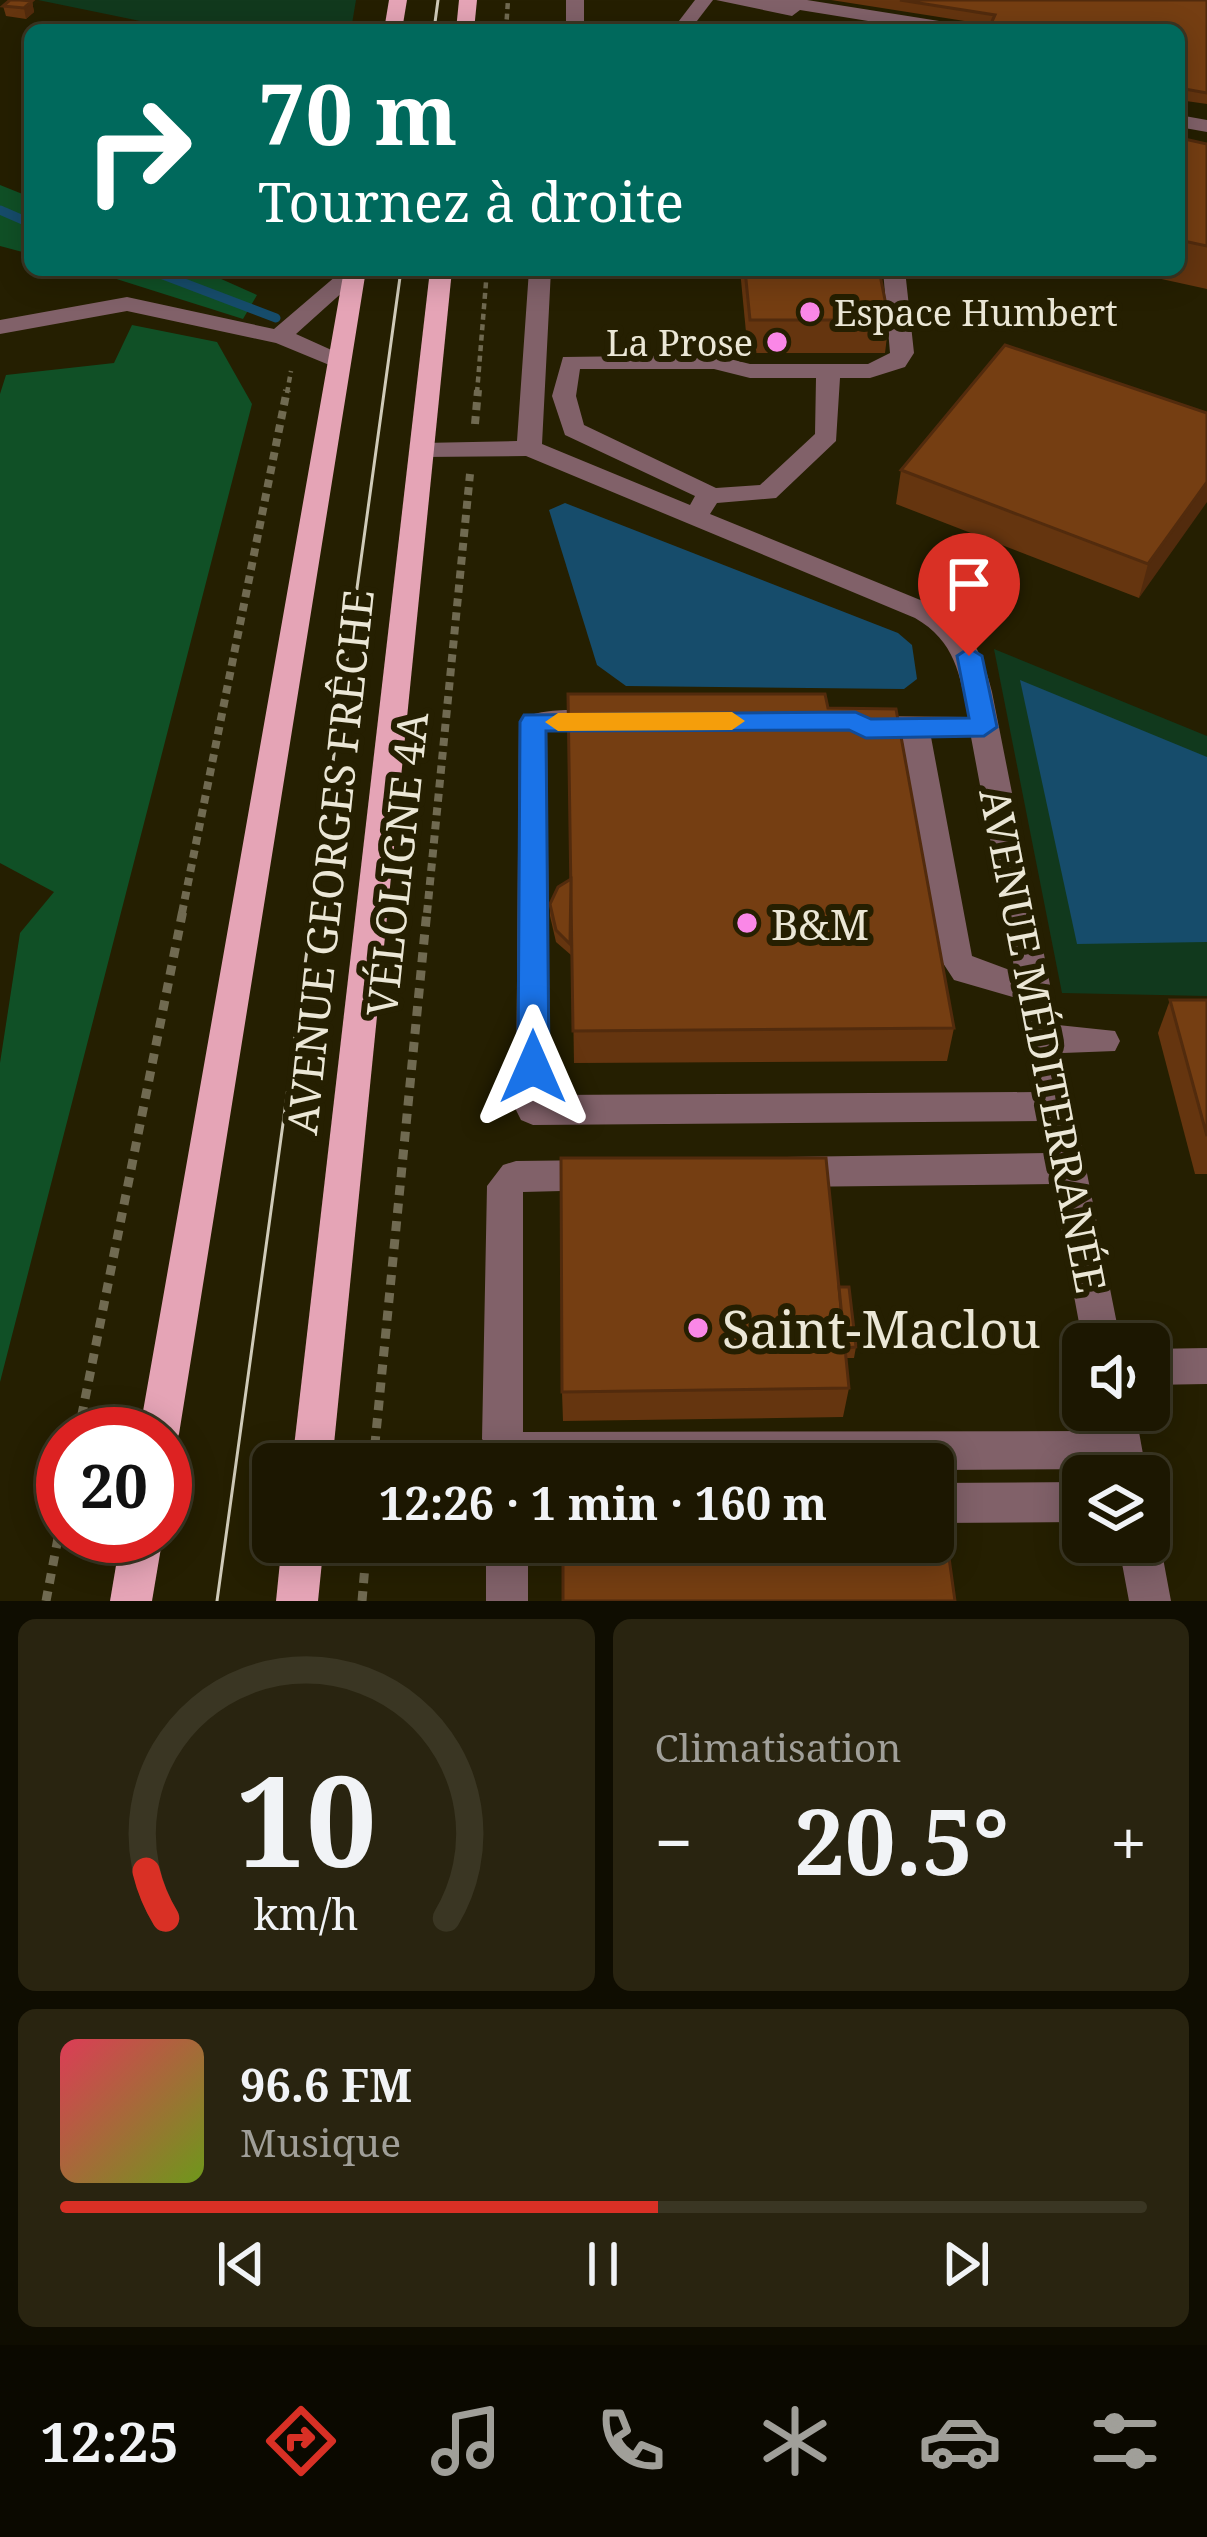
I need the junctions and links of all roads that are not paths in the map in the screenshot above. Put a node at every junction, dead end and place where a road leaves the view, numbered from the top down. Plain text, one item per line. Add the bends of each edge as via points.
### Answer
1 (704, 0) edge
2 (724, 0) edge
3 (774, 0) edge
4 (686, 24) edge
5 (868, 24) edge
6 (921, 24) edge
7 (349, 276) edge
8 (353, 276) edge
9 (440, 276) edge
10 (540, 276) edge
11 (895, 276) edge
12 (0, 327) edge
13 (288, 340) junction
14 (340, 362) junction
15 (828, 371) junction
16 (529, 448) junction
17 (422, 450) junction
18 (702, 506) junction
19 (832, 721) edge
20 (648, 722) edge
21 (984, 727) junction
22 (915, 728) junction
23 (1034, 990) junction
24 (1042, 1038) junction
25 (1103, 1041) dead end
26 (1056, 1106) junction
27 (1068, 1168) junction
28 (744, 1173) edge
29 (630, 1174) edge
30 (1098, 1323) edge
31 (1207, 1366) edge
32 (1170, 1367) edge
33 (164, 1407) edge
34 (314, 1443) edge
35 (1062, 1462) edge
36 (1062, 1502) edge
37 (954, 1503) edge
38 (137, 1563) edge
39 (301, 1563) edge
40 (507, 1563) edge
41 (1143, 1563) edge
42 (131, 1601) edge
43 (297, 1601) edge
44 (507, 1601) edge
45 (1150, 1601) edge

1 - 4 street
2 - 5 street
3 - 6 street
7 - 13 street
8 - 14 main road, AVENUE GEORGES FRÊCHE
9 - 17 main road, AVENUE GEORGES FRÊCHE
10 - 16 street
11 - 15 street via 902,353 882,369
12 - 13 street via 127,304
13 - 14 street
14 - 33 main road, AVENUE GEORGES FRÊCHE
15 - 18 street via 827,436 767,492
15 - 18 street via 571,362 565,413 574,430
16 - 17 street
16 - 18 street, AVENUE MÉDITERRANÉE
17 - 34 main road, AVENUE GEORGES FRÊCHE
18 - 21 street, AVENUE MÉDITERRANÉE via 943,620 963,639
19 - 22 street
20 - 26 street via 533,722 533,1110
21 - 22 street
21 - 23 street, AVENUE MÉDITERRANÉE
22 - 23 street via 957,960 967,971
23 - 24 street, AVENUE MÉDITERRANÉE
24 - 25 street
24 - 26 street, AVENUE MÉDITERRANÉE
26 - 27 street, AVENUE MÉDITERRANÉE
27 - 28 street
27 - 30 street, AVENUE MÉDITERRANÉE
29 - 35 street via 516,1176 505,1186 502,1439 516,1451
31 - 32 street
36 - 37 street
38 - 42 main road
39 - 43 main road
40 - 44 street
41 - 45 street

